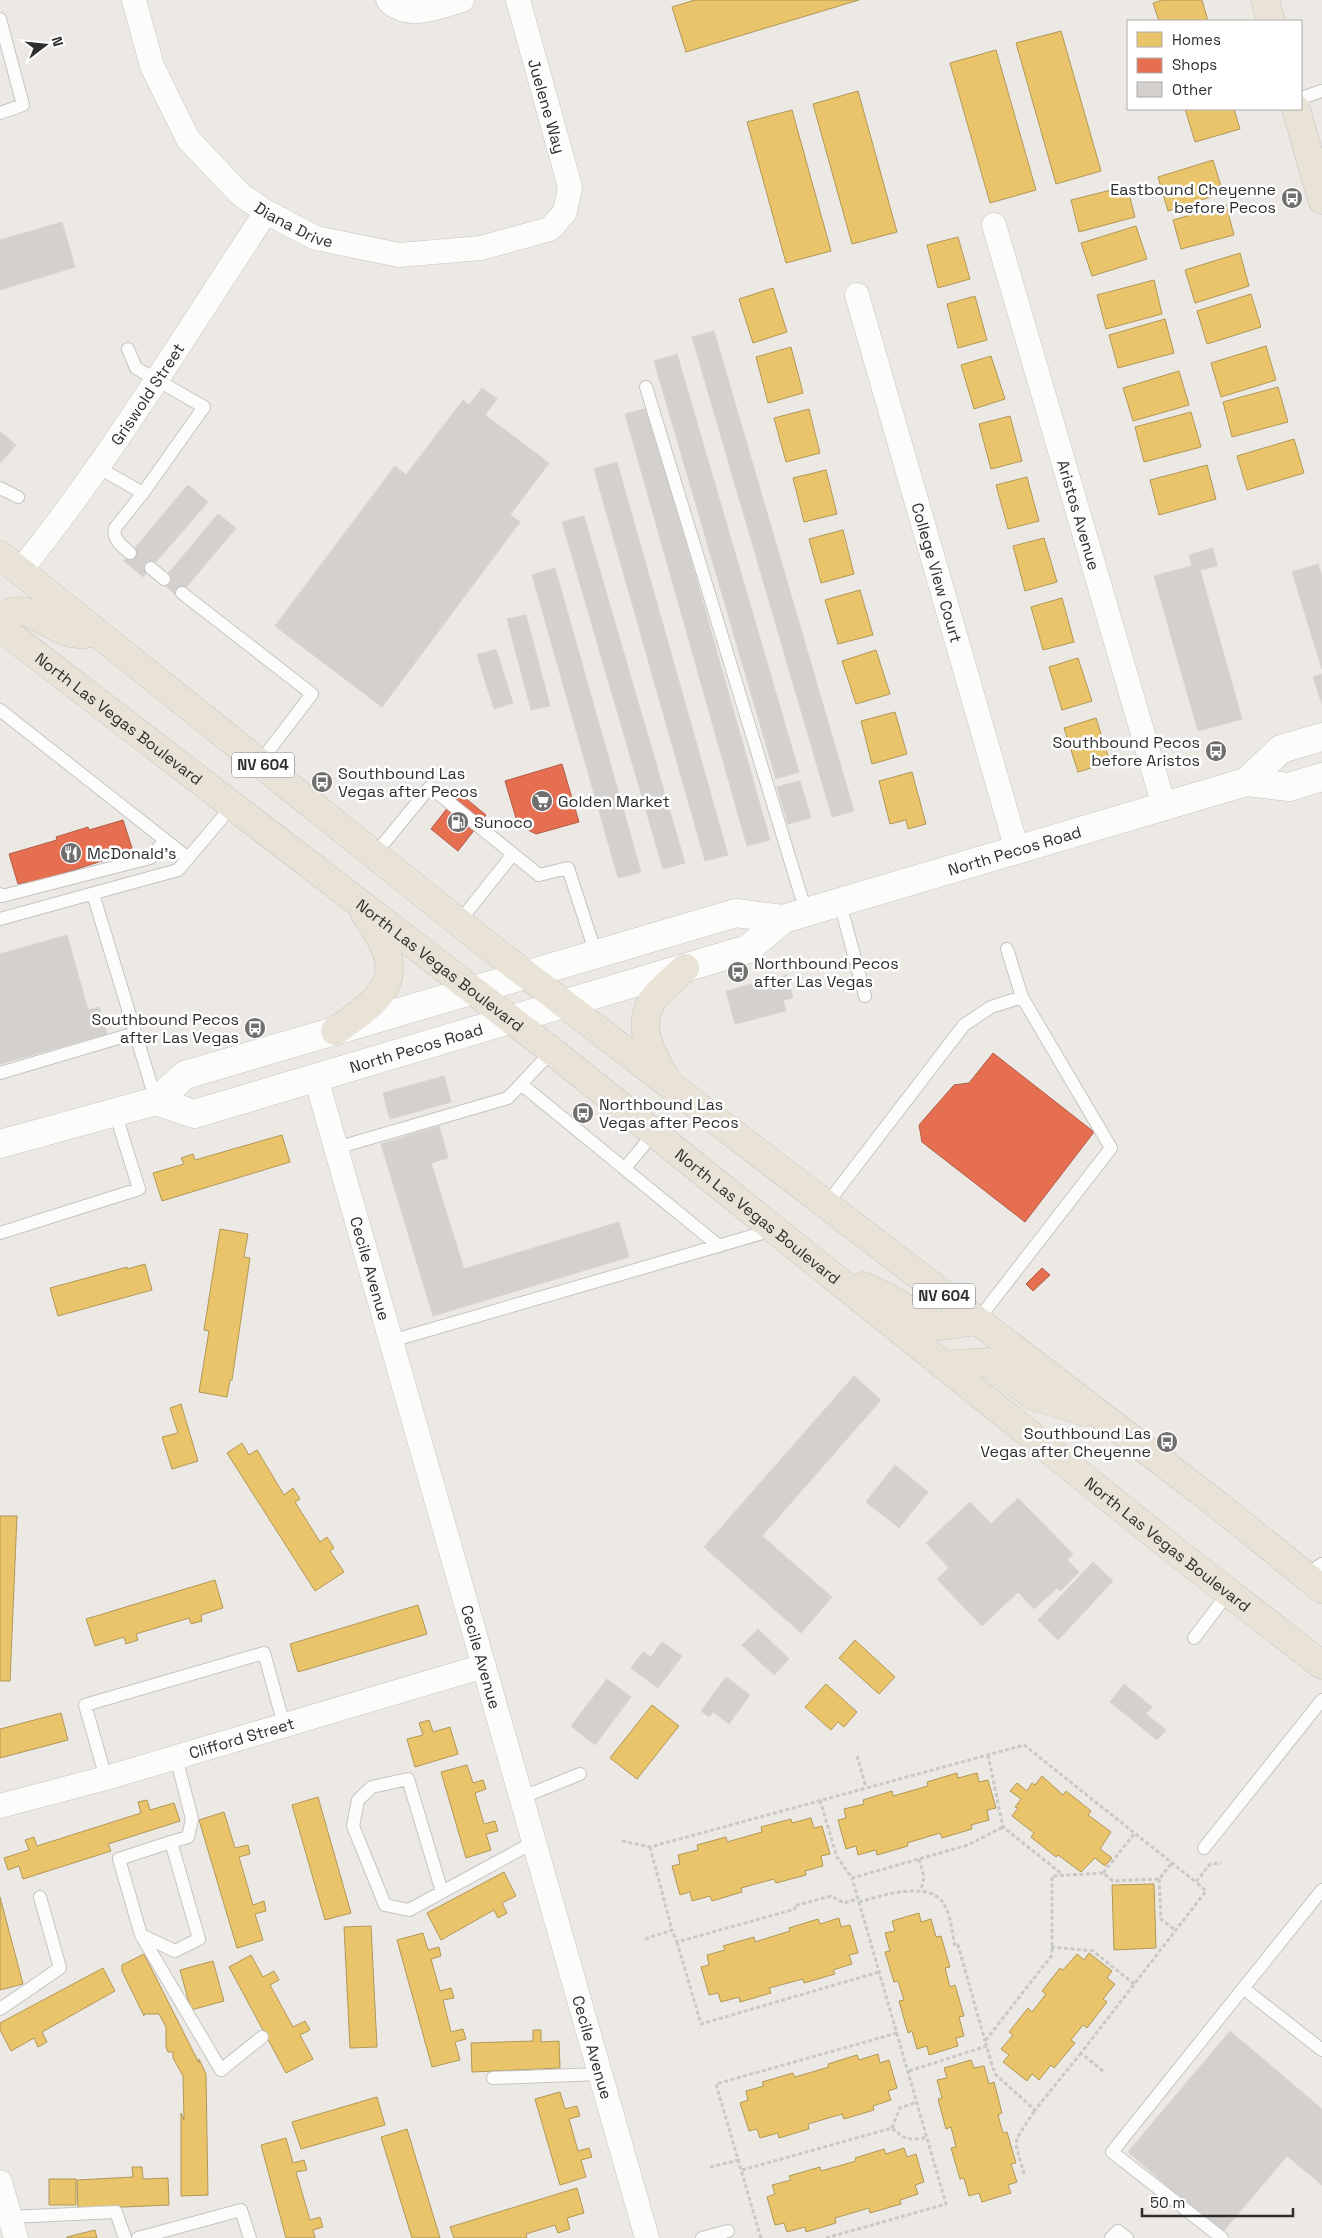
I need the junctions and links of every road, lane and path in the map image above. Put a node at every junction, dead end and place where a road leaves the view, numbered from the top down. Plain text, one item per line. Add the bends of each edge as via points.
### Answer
1 (134, 0) edge
2 (462, 0) edge
3 (518, 0) edge
4 (1264, 0) edge
5 (391, 4) edge
6 (0, 19) edge
7 (1271, 20) edge
8 (1322, 91) edge
9 (1302, 98) edge
10 (1296, 110) edge
11 (0, 113) edge
12 (1322, 200) edge
13 (266, 212) junction
14 (565, 212) joint
15 (994, 225) dead end
16 (858, 295) dead end
17 (128, 349) dead end
18 (156, 380) junction
19 (646, 386) dead end
20 (98, 468) junction
21 (0, 488) edge
22 (143, 493) junction
23 (18, 497) dead end
24 (130, 553) dead end
25 (151, 568) dead end
26 (7, 569) edge
27 (164, 579) dead end
28 (182, 593) dead end
29 (0, 619) edge
30 (0, 627) edge
31 (95, 631) junction
32 (0, 710) edge
33 (1322, 737) edge
34 (260, 762) junction
35 (1322, 777) edge
36 (1246, 782) junction
37 (233, 805) junction
38 (1164, 806) junction
39 (165, 840) junction
40 (1017, 850) junction
41 (375, 854) junction
42 (513, 854) junction
43 (188, 858) junction
44 (93, 894) junction
45 (1, 895) edge
46 (352, 896) junction
47 (840, 903) junction
48 (795, 916) junction
49 (0, 919) edge
50 (459, 922) junction
51 (1008, 949) dead end
52 (596, 954) junction
53 (685, 968) junction
54 (526, 975) junction
55 (474, 990) junction
56 (865, 996) dead end
57 (1022, 997) junction
58 (564, 1005) junction
59 (512, 1020) junction
60 (335, 1031) junction
61 (135, 1033) junction
62 (552, 1051) junction
63 (0, 1073) edge
64 (316, 1078) junction
65 (521, 1084) junction
66 (671, 1087) junction
67 (156, 1101) junction
68 (115, 1112) junction
69 (654, 1133) junction
70 (0, 1144) edge
71 (336, 1148) junction
72 (625, 1168) junction
73 (826, 1205) junction
74 (775, 1229) junction
75 (0, 1233) edge
76 (719, 1246) junction
77 (825, 1269) junction
78 (977, 1321) junction
79 (391, 1341) junction
80 (944, 1365) junction
81 (1103, 1418) junction
82 (1316, 1576) edge
83 (1228, 1592) junction
84 (1284, 1635) junction
85 (1194, 1638) dead end
86 (1322, 1646) edge
87 (1322, 1665) edge
88 (484, 1666) junction
89 (1322, 1700) edge
90 (284, 1725) junction
91 (988, 1755) junction
92 (857, 1756) dead end
93 (176, 1757) junction
94 (580, 1774) dead end
95 (106, 1778) junction
96 (866, 1787) junction
97 (523, 1797) junction
98 (820, 1800) junction
99 (0, 1806) edge
100 (1003, 1827) junction
101 (1135, 1833) junction
102 (622, 1841) dead end
103 (171, 1842) junction
104 (534, 1842) junction
105 (650, 1847) junction
106 (1204, 1848) dead end
107 (919, 1859) junction
108 (1172, 1863) junction
109 (1221, 1863) dead end
110 (1102, 1873) junction
111 (1064, 1876) junction
112 (852, 1878) junction
113 (1159, 1879) junction
114 (1196, 1882) junction
115 (921, 1890) junction
116 (1322, 1890) edge
117 (442, 1892) junction
118 (40, 1897) dead end
119 (859, 1901) junction
120 (672, 1930) junction
121 (1175, 1930) junction
122 (141, 1935) junction
123 (645, 1938) dead end
124 (677, 1942) junction
125 (1051, 1947) junction
126 (879, 1972) junction
127 (1134, 1984) junction
128 (1244, 1988) junction
129 (0, 2009) edge
130 (897, 2032) junction
131 (262, 2037) dead end
132 (985, 2041) junction
133 (987, 2046) junction
134 (1322, 2050) edge
135 (1080, 2053) junction
136 (909, 2071) junction
137 (1103, 2071) dead end
138 (600, 2074) junction
139 (493, 2078) dead end
140 (917, 2102) junction
141 (1035, 2110) junction
142 (892, 2128) junction
143 (928, 2137) junction
144 (739, 2160) junction
145 (710, 2167) dead end
146 (742, 2170) junction
147 (1024, 2174) dead end
148 (0, 2182) edge
149 (13, 2228) edge
150 (728, 2231) dead end
151 (125, 2238) edge
152 (138, 2238) edge
153 (250, 2238) edge
154 (647, 2238) edge
155 (702, 2238) edge
156 (761, 2238) edge
157 (826, 2238) edge
158 (1111, 2238) edge
159 (1127, 2238) edge
160 (1222, 2238) edge

1 - 13 street, Diana Drive via 152,66 188,139 240,194
2 - 5 street via 420,12
3 - 14 street, Juelene Way via 570,187
4 - 7 main road
6 - 11 lane via 23,105
8 - 9 lane
10 - 12 main road
13 - 14 street, Diana Drive via 316,238 399,256 480,248 550,229
13 - 18 street, Griswold Street
15 - 38 street, Aristos Avenue
16 - 40 street, College View Court
17 - 18 lane via 136,368
18 - 20 street, Griswold Street
18 - 22 lane via 204,406
19 - 48 lane
20 - 22 lane
20 - 26 street, Griswold Street via 54,529
21 - 23 lane
22 - 24 lane via 115,528 116,540
25 - 27 lane
26 - 31 main road, NV 604
28 - 34 lane via 312,694
29 - 31 main road via 7,613 25,611 65,632 86,636
30 - 37 main road, North Las Vegas Boulevard / NV 604
31 - 34 main road, NV 604
32 - 39 lane
33 - 36 main road, North Pecos Road via 1281,749
34 - 41 main road, NV 604
35 - 36 main road, North Pecos Road via 1289,787
36 - 38 main road, North Pecos Road
37 - 43 lane
37 - 46 main road, North Las Vegas Boulevard / NV 604
38 - 40 main road, North Pecos Road
39 - 43 lane
39 - 45 lane via 150,858
40 - 47 main road, North Pecos Road
41 - 42 lane via 430,787
41 - 50 main road, NV 604
42 - 50 lane
42 - 52 lane via 539,875 568,868
43 - 44 lane via 178,870
44 - 49 lane
44 - 61 lane
46 - 55 main road, North Las Vegas Boulevard / NV 604
46 - 60 main road via 374,926 390,969 387,985 374,1002
47 - 48 main road, North Pecos Road
47 - 56 lane
48 - 52 main road, North Pecos Road via 736,914
48 - 53 main road, North Pecos Road via 748,950
50 - 54 main road, NV 604
51 - 57 lane
52 - 54 main road, North Pecos Road
53 - 58 main road, North Pecos Road
53 - 66 main road via 652,1002 646,1020 645,1033 650,1052
54 - 55 main road, North Pecos Road
54 - 58 main road, NV 604
55 - 59 main road, North Las Vegas Boulevard / NV 604
55 - 60 main road, North Pecos Road
57 - 73 lane via 992,1007 964,1025
57 - 78 lane via 1111,1148
58 - 59 main road, North Pecos Road
58 - 66 main road, NV 604
59 - 62 main road, North Las Vegas Boulevard / NV 604
59 - 64 main road, North Pecos Road
60 - 67 main road, North Pecos Road via 185,1075
61 - 63 lane
61 - 67 lane
62 - 65 lane
62 - 69 main road, North Las Vegas Boulevard / NV 604
64 - 67 main road, North Pecos Road via 194,1114
64 - 71 street, Cecile Avenue
65 - 71 lane via 508,1098
65 - 72 lane
66 - 73 main road, NV 604
67 - 68 main road, North Pecos Road
68 - 70 main road, North Pecos Road
68 - 75 lane via 139,1189
69 - 72 lane
69 - 74 main road, North Las Vegas Boulevard / NV 604
71 - 79 street, Cecile Avenue
72 - 76 lane
73 - 78 main road, NV 604
74 - 76 lane
74 - 77 main road, North Las Vegas Boulevard / NV 604
76 - 79 lane
77 - 78 main road via 891,1299 935,1327
77 - 80 main road, North Las Vegas Boulevard / NV 604
78 - 81 main road, NV 604
79 - 88 street, Cecile Avenue
80 - 81 main road via 988,1362 1033,1396
80 - 83 main road, North Las Vegas Boulevard / NV 604
81 - 82 main road, NV 604
83 - 84 main road, North Las Vegas Boulevard / NV 604
83 - 85 lane
84 - 86 main road
84 - 87 main road, North Las Vegas Boulevard / NV 604
88 - 90 street, Clifford Street
88 - 97 street, Cecile Avenue
89 - 106 lane
90 - 93 street, Clifford Street
90 - 95 lane via 264,1653 85,1705
91 - 96 path
91 - 100 path
91 - 101 path via 1024,1745
92 - 96 path
93 - 95 street, Clifford Street
93 - 103 lane via 192,1819 188,1837
94 - 97 lane
95 - 99 street, Clifford Street
96 - 98 path
97 - 104 street, Cecile Avenue
98 - 105 path
98 - 112 path via 837,1857
100 - 107 path via 968,1845
100 - 111 path
101 - 108 path
101 - 110 path
102 - 105 path
103 - 122 lane via 119,1859
103 - 122 lane via 199,1939 175,1952
104 - 117 lane
104 - 138 street, Cecile Avenue
105 - 120 path
107 - 112 path
107 - 115 path via 924,1877
108 - 113 path
108 - 114 path
109 - 114 path via 1210,1864
110 - 111 path
110 - 113 path via 1114,1881
111 - 125 path via 1052,1876
112 - 119 path
113 - 121 path via 1161,1919
114 - 121 path via 1206,1891
115 - 119 path
115 - 132 path via 941,1900 948,1913
116 - 128 lane
117 - 117 lane via 409,1910 385,1905 353,1826 358,1800 372,1787 408,1779
118 - 129 lane via 60,1968
119 - 124 path via 844,1903 831,1896
119 - 126 path
120 - 123 path
120 - 124 path
121 - 127 path
122 - 131 lane via 221,2070
124 - 126 path via 701,2024
125 - 127 path via 1093,1951
125 - 132 path via 1052,1956
126 - 130 path
127 - 135 path
128 - 134 lane
128 - 160 lane via 1112,2152
130 - 136 path
130 - 144 path via 716,2084
132 - 133 path
133 - 136 path
133 - 141 path via 995,2074
135 - 137 path
135 - 141 path
136 - 140 path
138 - 139 lane
138 - 154 street, Cecile Avenue
140 - 142 path via 900,2108
140 - 143 path
141 - 147 path via 1017,2138
142 - 143 path via 912,2140
142 - 146 path
143 - 157 path via 946,2204
144 - 145 path
144 - 146 path
146 - 156 path
148 - 149 street
149 - 151 lane via 116,2212
150 - 155 lane
152 - 153 lane via 241,2210
158 - 159 lane via 1118,2231

